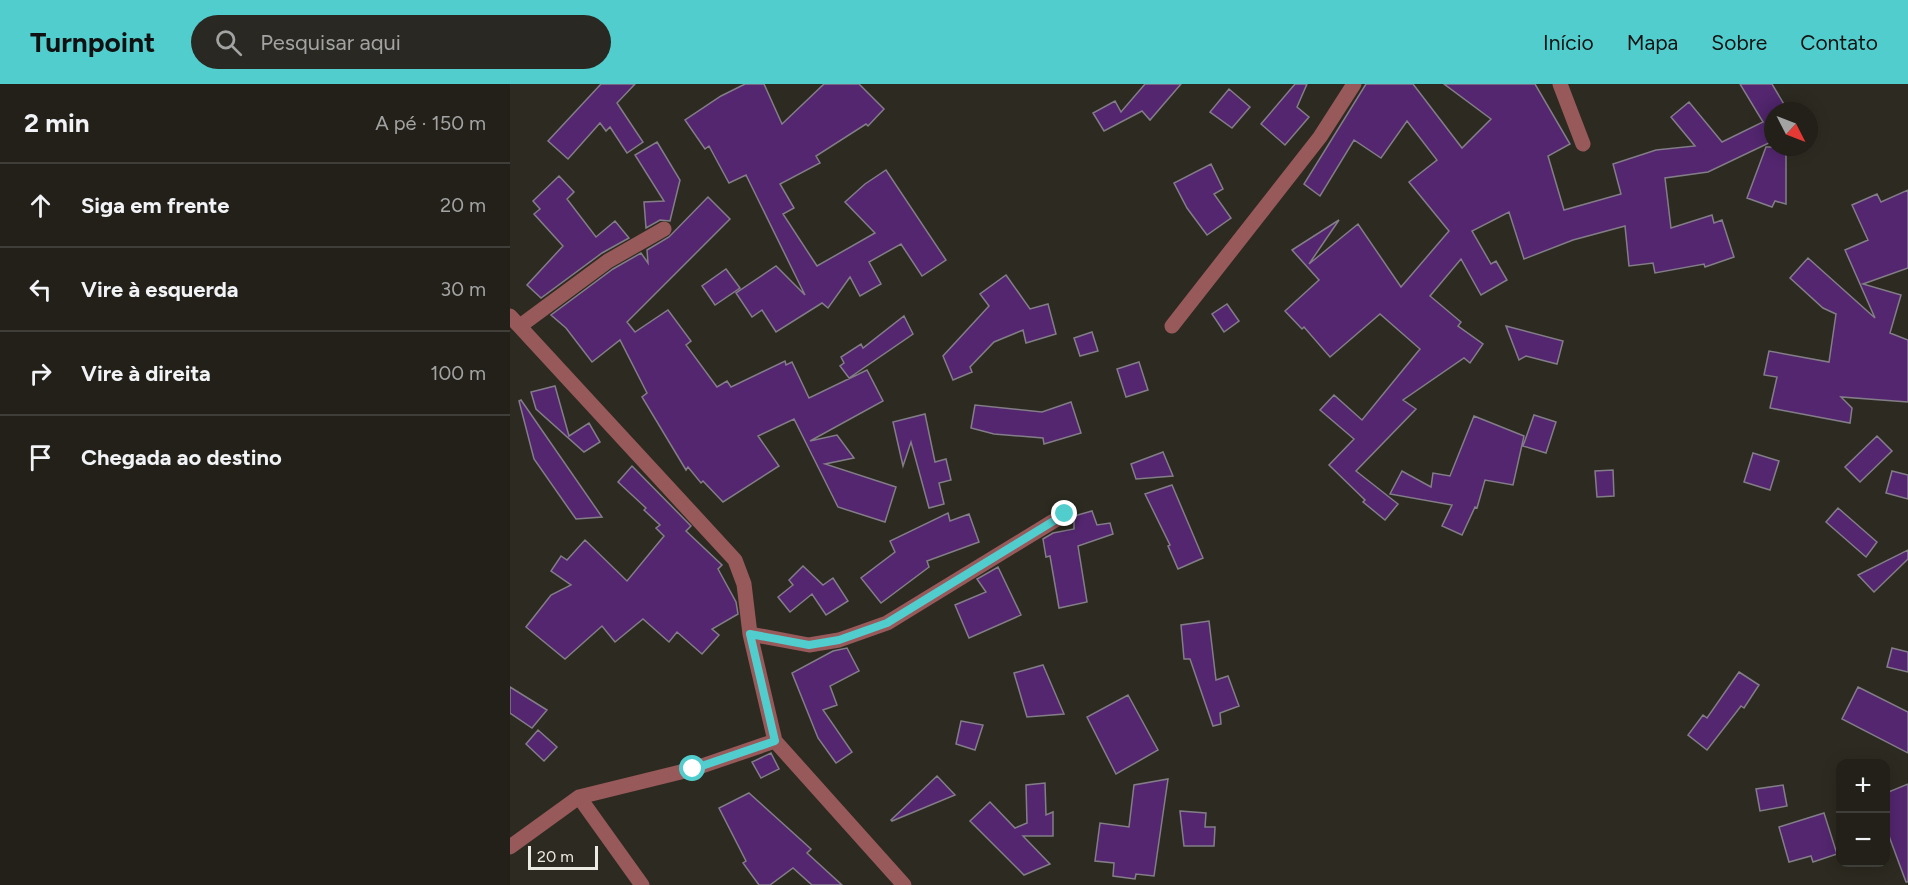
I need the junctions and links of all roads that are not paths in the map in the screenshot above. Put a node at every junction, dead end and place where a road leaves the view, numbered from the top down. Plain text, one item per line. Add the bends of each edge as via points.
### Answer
1 (1354, 84) edge
2 (1560, 84) edge
3 (1583, 144) dead end
4 (664, 229) dead end
5 (515, 321) edge
6 (1172, 326) dead end
7 (1065, 514) dead end
8 (750, 634) junction
9 (775, 741) junction
10 (579, 797) junction
11 (510, 847) edge
12 (642, 885) edge
13 (904, 885) edge

1 - 6 street via 1320,137
2 - 3 street
4 - 5 street
5 - 8 street via 735,560 744,584
7 - 8 street via 887,623 839,640 809,645
8 - 9 street
9 - 10 street via 693,769
9 - 13 street
10 - 11 street
10 - 12 street

